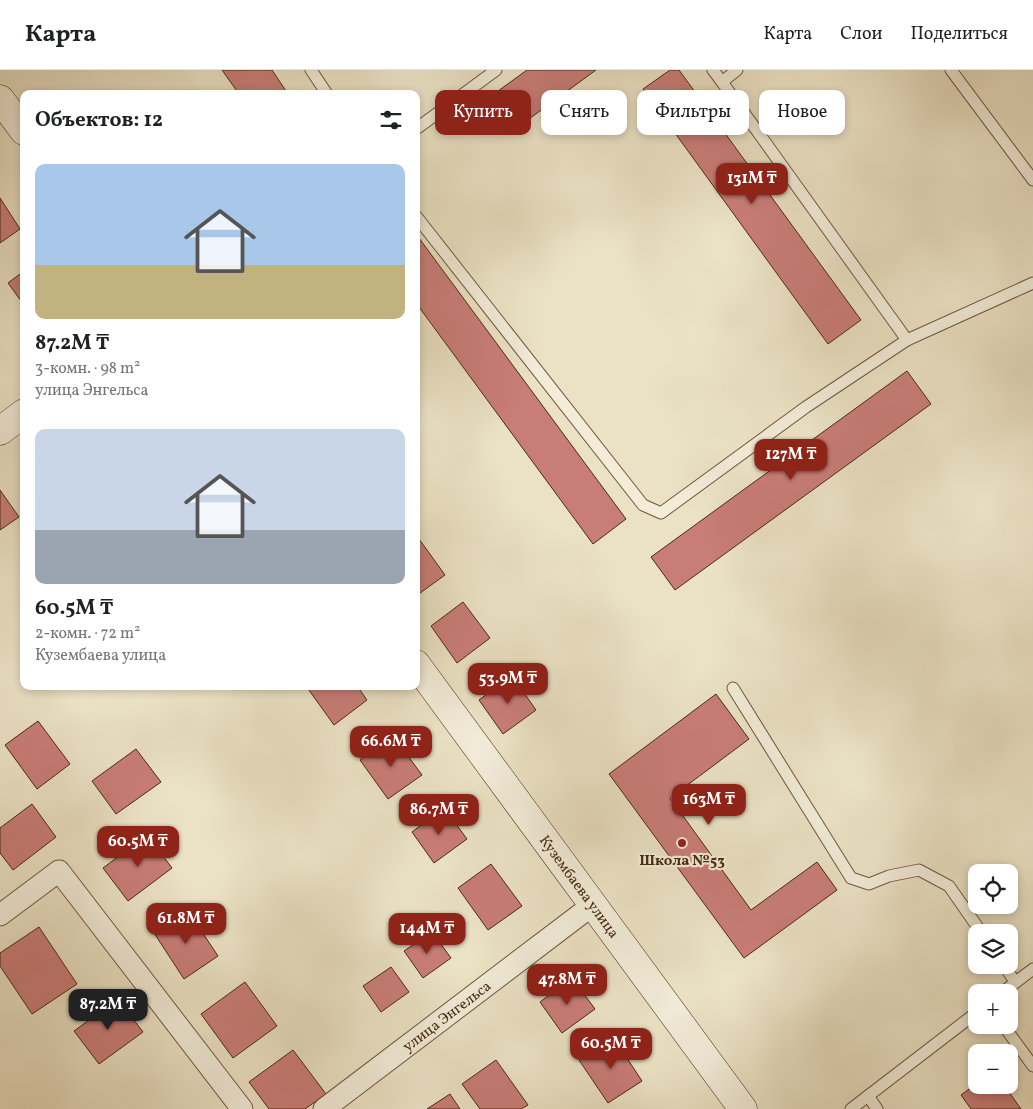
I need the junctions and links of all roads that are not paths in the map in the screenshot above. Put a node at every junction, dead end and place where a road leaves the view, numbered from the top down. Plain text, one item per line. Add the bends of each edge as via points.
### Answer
1 (311, 70) edge
2 (496, 70) edge
3 (713, 70) edge
4 (737, 70) edge
5 (950, 70) edge
6 (722, 82) junction
7 (324, 90) edge
8 (0, 99) edge
9 (20, 126) edge
10 (420, 126) edge
11 (1033, 180) edge
12 (420, 221) edge
13 (1033, 283) edge
14 (906, 340) junction
15 (20, 416) edge
16 (0, 431) edge
17 (420, 669) edge
18 (733, 688) dead end
19 (594, 904) junction
20 (0, 915) edge
21 (975, 924) edge
22 (1033, 969) edge
23 (1010, 974) edge
24 (1016, 982) junction
25 (1013, 984) edge
26 (968, 1019) edge
27 (1010, 1034) edge
28 (1033, 1066) edge
29 (868, 1096) junction
30 (242, 1109) edge
31 (324, 1109) edge
32 (743, 1109) edge
33 (851, 1109) edge
34 (877, 1109) edge

1 - 7 lane
2 - 10 lane
3 - 6 lane
4 - 6 lane
5 - 11 lane
6 - 14 lane
8 - 9 street
12 - 14 lane via 642,505 661,513 806,407
13 - 14 lane
15 - 16 street
17 - 19 street, Кузембаева улица
18 - 21 lane via 851,878 869,884 919,870 949,886
19 - 31 street, улица Энгельса
19 - 32 street, Кузембаева улица
20 - 30 street via 59,871
22 - 24 lane
23 - 24 lane
24 - 25 lane
26 - 29 lane
27 - 28 lane
29 - 33 lane
29 - 34 lane

